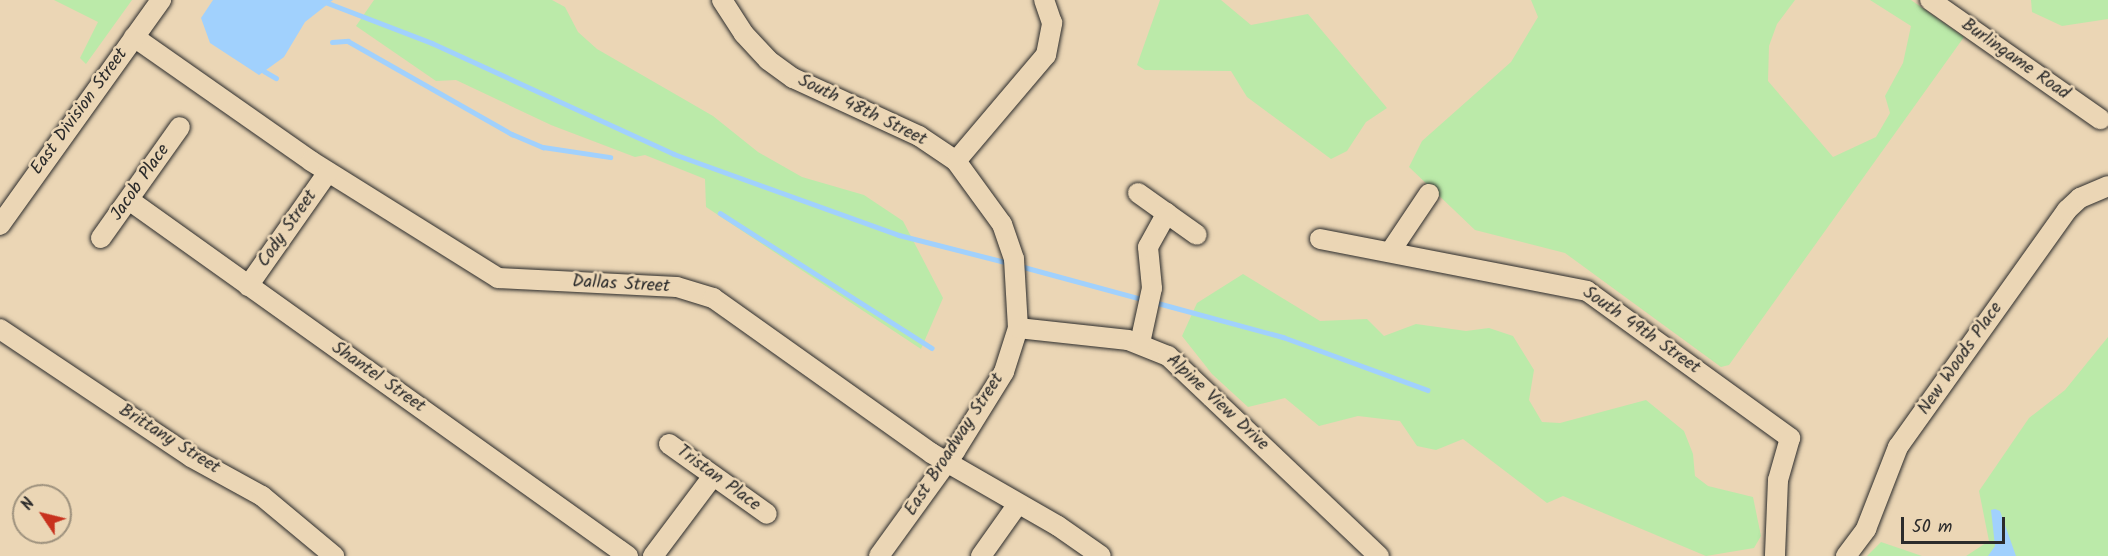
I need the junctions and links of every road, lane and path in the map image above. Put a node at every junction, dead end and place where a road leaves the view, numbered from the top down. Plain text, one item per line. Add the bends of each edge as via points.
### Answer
1 (161, 0) edge
2 (722, 0) edge
3 (1930, 0) edge
4 (1052, 2) edge
5 (134, 37) junction
6 (2100, 119) dead end
7 (180, 127) dead end
8 (956, 161) junction
9 (328, 172) junction
10 (2108, 186) edge
11 (1138, 193) dead end
12 (1429, 194) dead end
13 (129, 200) junction
14 (1167, 213) junction
15 (0, 225) edge
16 (1197, 235) dead end
17 (101, 238) dead end
18 (1320, 239) dead end
19 (1390, 252) junction
20 (248, 286) junction
21 (1018, 328) junction
22 (0, 329) edge
23 (1140, 343) junction
24 (669, 444) dead end
25 (947, 463) junction
26 (712, 476) junction
27 (1018, 504) junction
28 (766, 514) dead end
29 (334, 556) edge
30 (628, 556) edge
31 (653, 556) edge
32 (879, 556) edge
33 (981, 556) edge
34 (1101, 556) edge
35 (1379, 556) edge
36 (1775, 556) edge
37 (1846, 556) edge

1 - 5 street, East Division Street
2 - 8 street, South 48th Street via 744,34 768,60 793,78 919,136
3 - 6 street, Burlingame Road
4 - 8 street via 1052,38 1041,64
5 - 9 street, Dallas Street
5 - 15 street, East Division Street
7 - 13 street, Jacob Place
8 - 21 street, South 48th Street via 981,190 1002,224 1014,259
9 - 20 street, Cody Street
9 - 25 street, Dallas Street via 498,279 677,287 713,298
10 - 37 street, New Woods Place via 2080,198 2067,210 1898,447 1866,529
11 - 14 street
12 - 19 street
13 - 17 street, Jacob Place
13 - 20 street, Shantel Street
14 - 16 street
14 - 23 street via 1148,247 1152,288
18 - 19 street, South 49th Street
19 - 36 street, South 49th Street via 1587,291 1778,428 1790,438 1778,480
20 - 30 street, Shantel Street
21 - 23 street, Alpine View Drive
21 - 25 street, East Broadway Street via 1004,372
22 - 29 street, Brittany Street via 191,457 262,496
23 - 35 street, Alpine View Drive via 1168,356 1201,385
24 - 26 street, Tristan Place
25 - 27 street, Dallas Street
25 - 32 street, East Broadway Street
26 - 28 street, Tristan Place
26 - 31 street
27 - 33 street
27 - 34 street, Dallas Street

